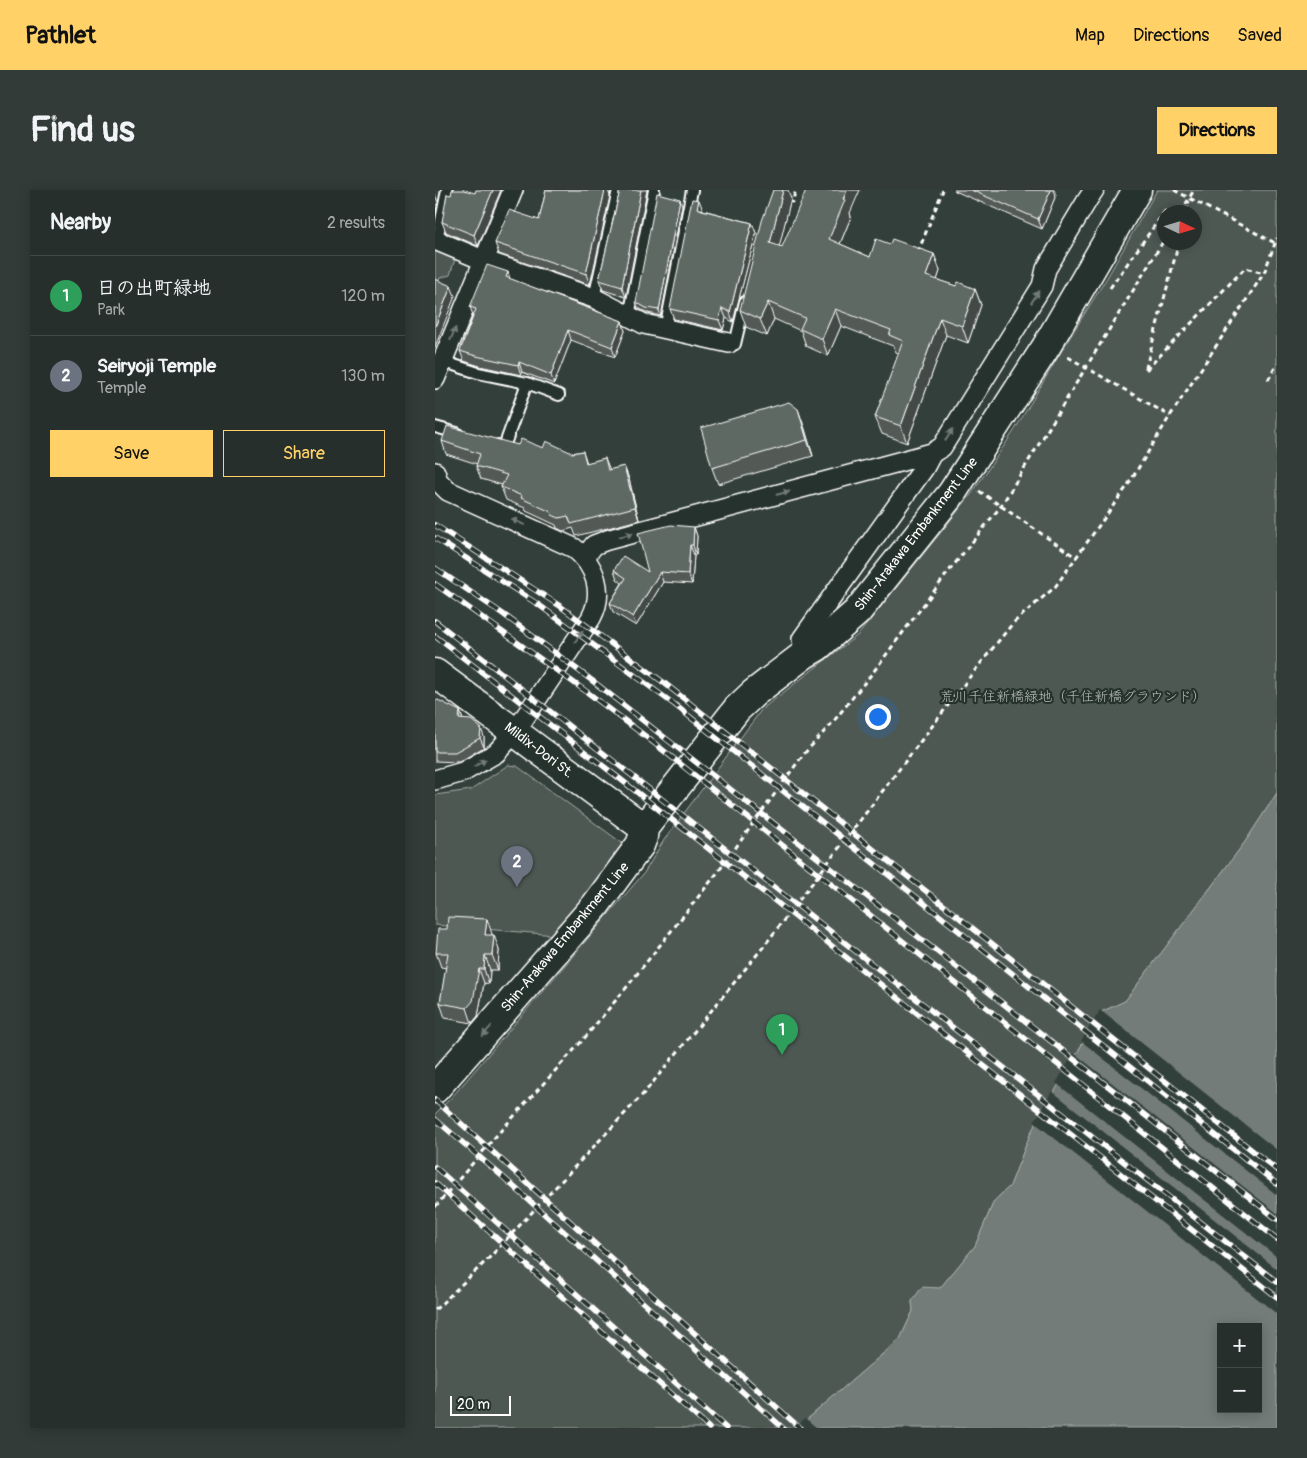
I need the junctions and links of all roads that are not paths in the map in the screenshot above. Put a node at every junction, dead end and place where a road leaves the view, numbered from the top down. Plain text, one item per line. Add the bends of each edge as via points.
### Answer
1 (447, 190) edge
2 (513, 190) edge
3 (618, 190) edge
4 (654, 190) edge
5 (692, 190) edge
6 (1137, 190) edge
7 (1086, 193) edge
8 (436, 241) edge
9 (483, 260) junction
10 (748, 290) edge
11 (594, 298) junction
12 (629, 316) junction
13 (665, 330) junction
14 (729, 343) joint
15 (442, 361) junction
16 (435, 379) edge
17 (527, 383) junction
18 (559, 395) dead end
19 (435, 427) edge
20 (470, 437) edge
21 (487, 442) edge
22 (932, 453) junction
23 (435, 472) edge
24 (585, 557) junction
25 (805, 654) junction
26 (435, 673) edge
27 (515, 732) junction
28 (435, 780) edge
29 (644, 828) junction
30 (435, 1089) edge

1 - 8 lane
2 - 9 street
3 - 11 lane
4 - 12 lane
5 - 13 lane
6 - 25 main road, Shin-Arakawa Embankment Line via 1046,347 963,479 861,607 817,648
22 -> 7 street via 942,447 1042,286 1046,269
8 - 9 street
9 - 11 street
15 -> 9 street
10 - 14 lane via 735,344
11 - 12 street
12 - 13 street
13 - 14 street
15 - 16 street
15 - 17 lane via 478,373
17 - 18 lane
17 - 21 lane via 504,447
19 - 20 lane
24 -> 22 street via 593,545 607,540
22 - 25 street via 802,639
24 -> 23 street via 574,548 449,491 438,481
27 -> 24 street via 595,610 598,598 596,579
25 - 29 main road, Shin-Arakawa Embankment Line via 737,709
26 - 27 main road, Mildix-Dori St.
28 -> 27 street via 479,764 496,753
27 - 29 main road, Mildix-Dori St.
29 -> 30 main road, Shin-Arakawa Embankment Line via 640,845 595,906

